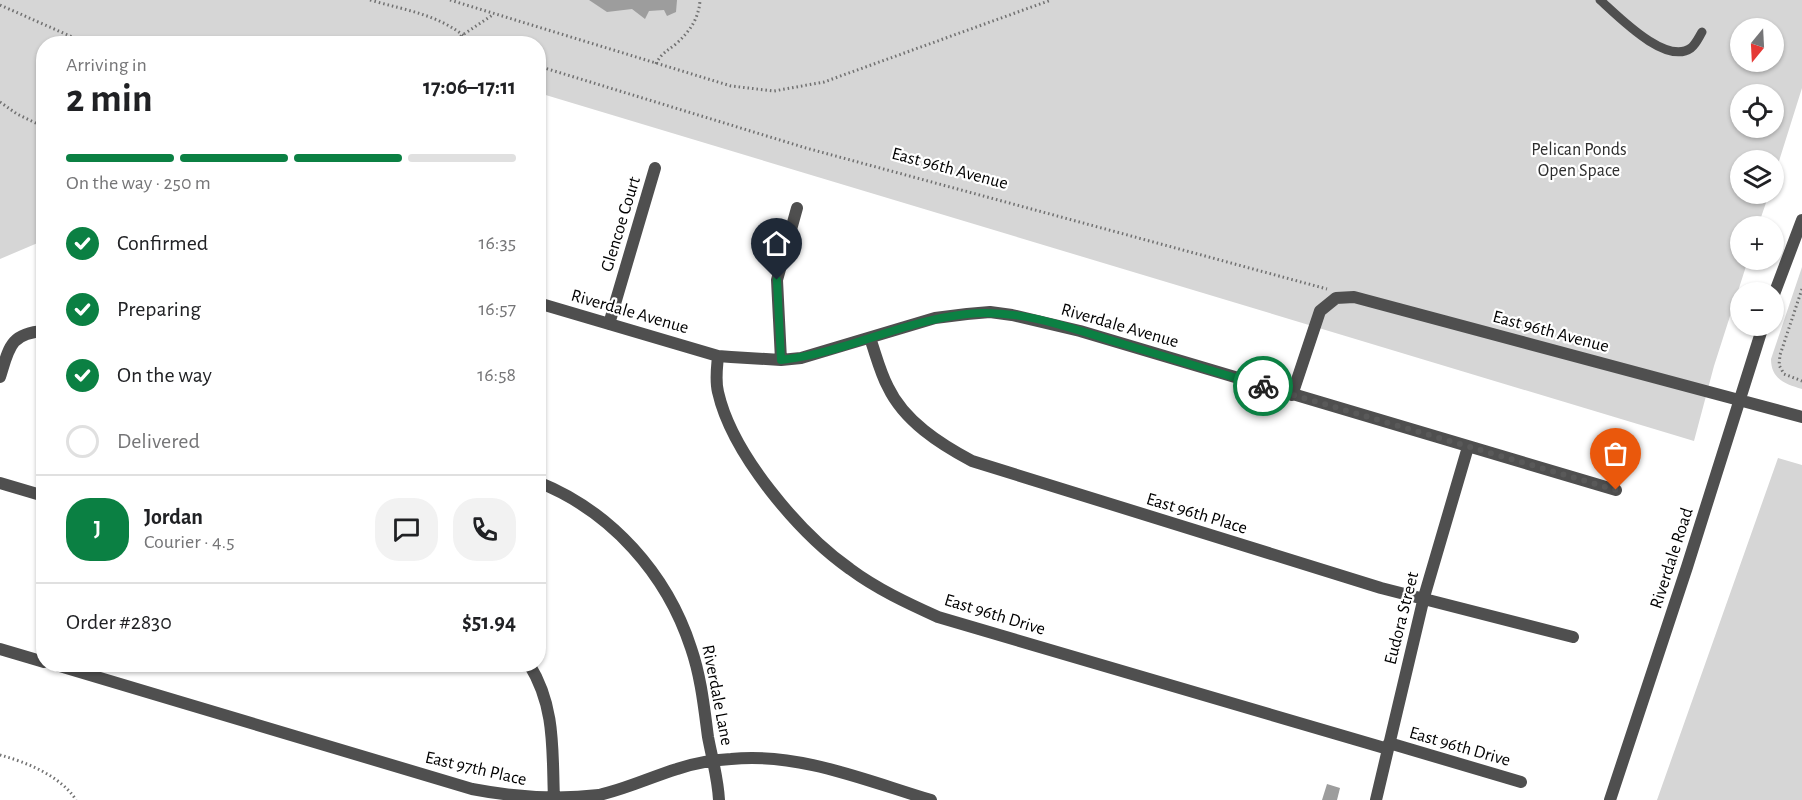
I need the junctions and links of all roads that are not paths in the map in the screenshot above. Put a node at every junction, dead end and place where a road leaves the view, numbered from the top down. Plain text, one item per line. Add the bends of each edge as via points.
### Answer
1 (1600, 0) edge
2 (1702, 32) dead end
3 (655, 168) dead end
4 (797, 208) dead end
5 (1802, 220) edge
6 (1779, 282) edge
7 (546, 305) edge
8 (609, 324) junction
9 (36, 331) edge
10 (1760, 336) edge
11 (870, 338) junction
12 (718, 356) junction
13 (781, 360) junction
14 (0, 377) edge
15 (1292, 395) junction
16 (1739, 400) junction
17 (1802, 417) edge
18 (1468, 447) junction
19 (0, 483) edge
20 (546, 486) edge
21 (1616, 490) dead end
22 (36, 494) edge
23 (1424, 597) junction
24 (1573, 637) dead end
25 (0, 649) edge
26 (36, 660) edge
27 (79, 672) edge
28 (533, 672) edge
29 (1388, 746) junction
30 (712, 761) junction
31 (1521, 782) dead end
32 (555, 799) edge
33 (719, 800) edge
34 (931, 800) edge
35 (1376, 800) edge
36 (1610, 800) edge

1 - 2 lane via 1638,33 1674,51 1693,47
3 - 8 street, Glencoe Court
4 - 13 street via 777,280
5 - 6 street
7 - 8 street, Riverdale Avenue
8 - 12 street, Riverdale Avenue
9 - 14 street via 11,344
10 - 16 street, Riverdale Road
11 - 13 street, Riverdale Avenue via 815,355
11 - 15 street, Riverdale Avenue via 935,318 990,312 1080,331
11 - 23 street, East 96th Place via 888,388 908,416 972,461 1382,588
12 - 13 street, Riverdale Avenue
12 - 29 street, East 96th Drive via 718,392 755,469 798,524 831,555 892,596 938,617
15 - 16 street, East 96th Avenue via 1320,311 1336,298 1354,297
15 - 18 street, Riverdale Avenue
16 - 17 street, East 96th Avenue
16 - 36 street, Riverdale Road
18 - 21 street, Riverdale Avenue
18 - 23 street, Eudora Street
19 - 22 street
20 - 30 street, Riverdale Lane via 609,524 630,544 664,590 691,647
23 - 24 street, East 96th Place
23 - 29 street, Eudora Street
25 - 26 street
27 - 32 street, East 97th Place via 472,789 519,798
28 - 32 street via 545,694 550,719
29 - 31 street, East 96th Drive
29 - 35 street, Eudora Street
30 - 32 street, East 97th Place via 600,795
30 - 33 street, Riverdale Lane
30 - 34 street, East 97th Place via 752,758 802,763

